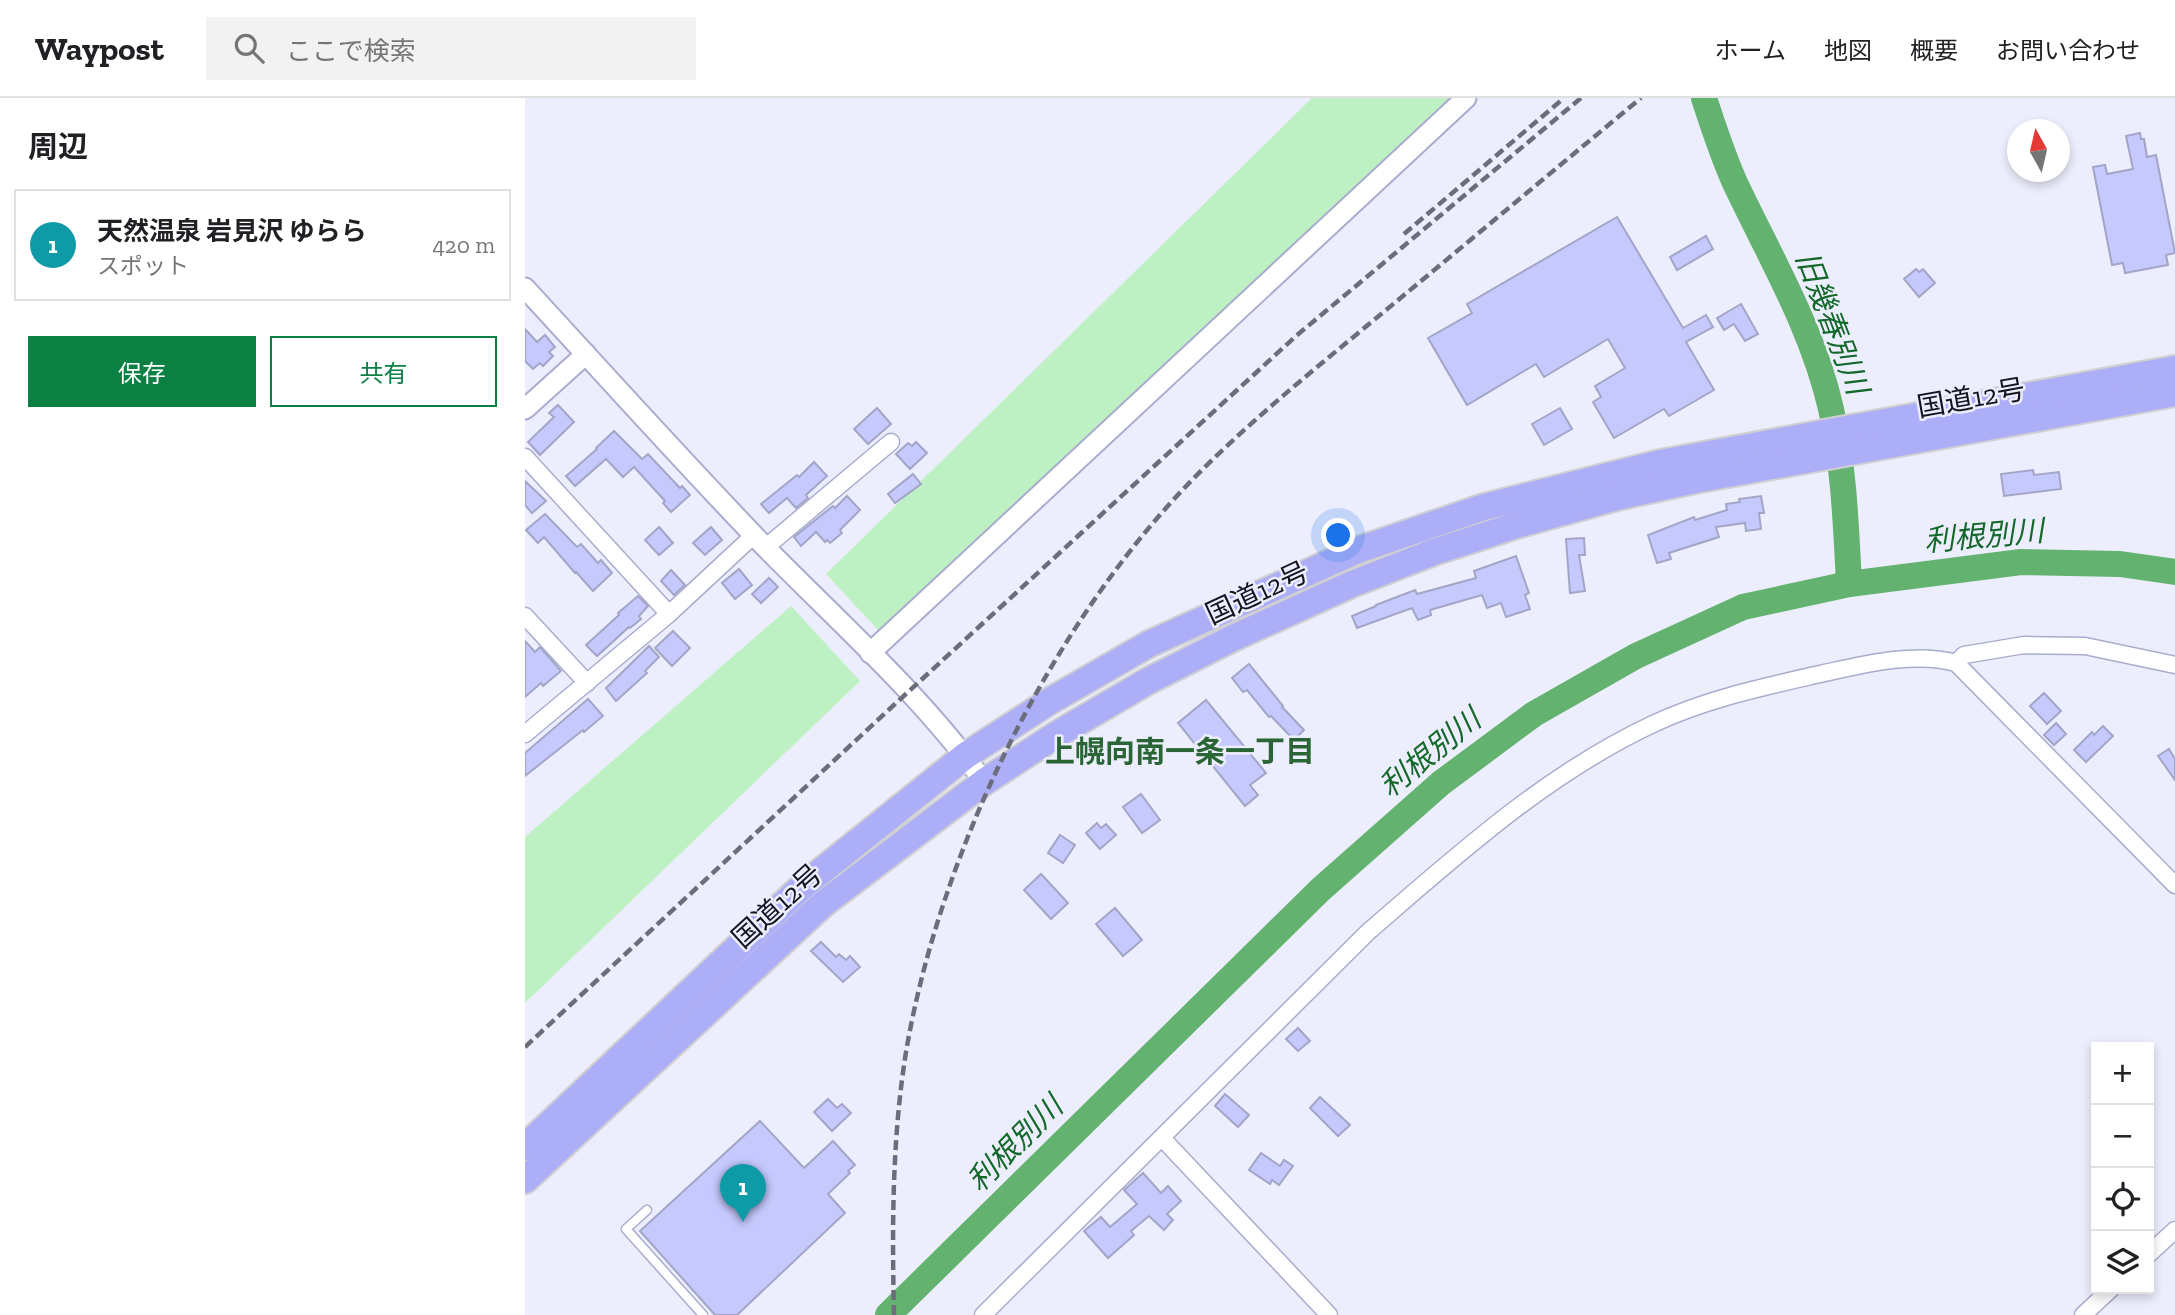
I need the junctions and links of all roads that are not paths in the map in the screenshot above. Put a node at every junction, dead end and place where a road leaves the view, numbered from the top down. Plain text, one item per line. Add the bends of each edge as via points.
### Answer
1 (1466, 98) edge
2 (525, 288) edge
3 (586, 354) junction
4 (2175, 369) edge
5 (2175, 393) edge
6 (525, 408) edge
7 (1873, 436) junction
8 (891, 442) dead end
9 (1815, 446) junction
10 (525, 457) edge
11 (760, 541) junction
12 (669, 614) junction
13 (525, 616) edge
14 (870, 653) junction
15 (1956, 663) junction
16 (2175, 665) edge
17 (587, 683) junction
18 (525, 734) edge
19 (965, 756) junction
20 (984, 782) junction
21 (2175, 885) edge
22 (1162, 1138) junction
23 (525, 1147) edge
24 (525, 1180) edge
25 (647, 1210) dead end
26 (2175, 1230) edge
27 (2154, 1249) edge
28 (2106, 1294) edge
29 (703, 1315) edge
30 (983, 1315) edge
31 (1329, 1315) edge
32 (2083, 1315) edge

1 - 14 street
2 - 3 street
3 - 6 street
3 - 11 street
4 - 7 highway, 国道12号
5 - 7 highway, 国道12号
7 - 9 highway, 国道12号
8 - 11 street
9 - 19 highway, 国道12号 via 1660,463 1580,481 1484,507 1358,550 1149,644
9 - 20 highway, 国道12号 via 1520,524 1376,575 1148,681
10 - 12 street
11 - 12 street
11 - 14 street
12 - 17 street
13 - 17 street
14 - 19 street
15 - 16 street via 1964,655 2024,645 2085,646
15 - 21 street
15 - 22 street via 1907,659 1728,695 1654,723 1588,758 1522,803 1368,932
17 - 18 street
19 - 20 street
19 - 23 highway, 国道12号 via 804,885
20 - 24 highway, 国道12号 via 823,904
22 - 30 street
22 - 31 street
25 - 29 lane via 626,1229
26 - 27 street
28 - 32 street

